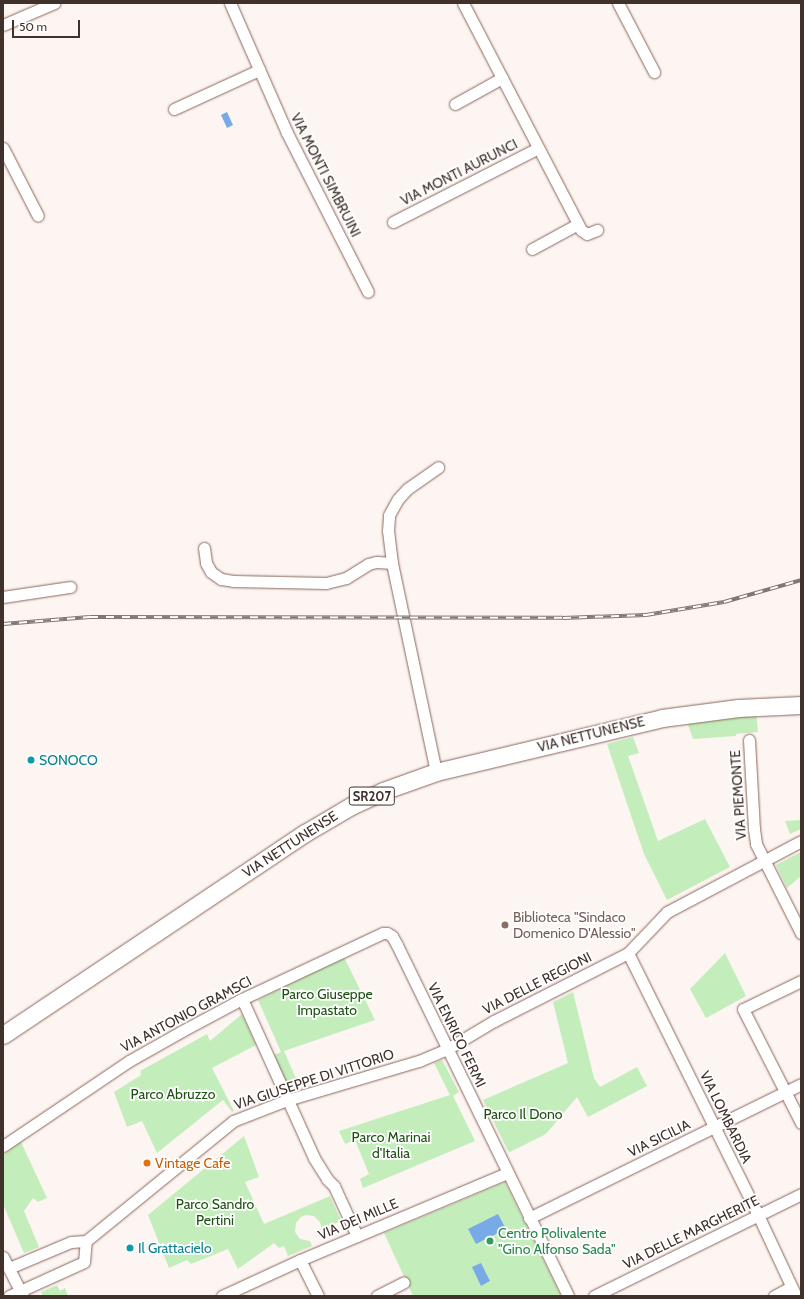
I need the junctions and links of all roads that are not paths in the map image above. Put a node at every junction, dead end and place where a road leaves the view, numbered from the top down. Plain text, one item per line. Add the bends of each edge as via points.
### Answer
1 (54, 3) edge
2 (230, 3) edge
3 (463, 3) edge
4 (618, 3) edge
5 (3, 25) edge
6 (259, 70) junction
7 (654, 72) dead end
8 (502, 78) junction
9 (455, 104) dead end
10 (174, 109) dead end
11 (3, 148) edge
12 (538, 148) junction
13 (38, 216) dead end
14 (394, 222) dead end
15 (578, 224) junction
16 (597, 230) dead end
17 (532, 249) dead end
18 (368, 292) dead end
19 (438, 467) dead end
20 (204, 548) dead end
21 (392, 562) junction
22 (70, 587) dead end
23 (3, 597) edge
24 (801, 705) edge
25 (749, 740) dead end
26 (436, 772) junction
27 (801, 842) edge
28 (764, 861) junction
29 (801, 933) edge
30 (394, 938) joint
31 (628, 953) junction
32 (801, 981) edge
33 (242, 1000) junction
34 (3, 1035) edge
35 (447, 1049) junction
36 (801, 1084) edge
37 (786, 1092) junction
38 (287, 1100) junction
39 (801, 1123) edge
40 (715, 1127) junction
41 (3, 1146) edge
42 (507, 1173) junction
43 (801, 1194) edge
44 (758, 1215) junction
45 (529, 1218) junction
46 (357, 1236) junction
47 (86, 1241) junction
48 (3, 1257) edge
49 (300, 1260) junction
50 (9, 1268) junction
51 (404, 1282) dead end
52 (793, 1292) edge
53 (22, 1294) edge
54 (9, 1296) edge
55 (222, 1296) edge
56 (318, 1296) edge
57 (377, 1296) edge
58 (568, 1296) edge
59 (594, 1296) edge
60 (774, 1296) edge

1 - 5 street
2 - 6 street, VIA MONTI SIMBRUINI
3 - 8 street, VIA MONTI AURUNCI
4 - 7 street
6 - 10 street
6 - 18 street, VIA MONTI SIMBRUINI via 290,139
8 - 9 street
8 - 12 street, VIA MONTI AURUNCI
11 - 13 street
12 - 14 street, VIA MONTI AURUNCI
12 - 15 street, VIA MONTI AURUNCI
15 - 16 street via 586,234
15 - 17 street
19 - 21 street via 403,493 393,506 388,530
20 - 21 street via 206,564 211,572 221,579 233,581 326,583 346,578 368,564
21 - 26 street
22 - 23 street
24 - 26 main road, VIA NETTUNENSE / SR207 via 726,709 662,718
25 - 28 street, VIA PIEMONTE via 755,836
26 - 34 main road, VIA NETTUNENSE / SR207 via 383,791 334,815
27 - 28 street, VIA DELLE REGIONI
28 - 29 street, VIA PIEMONTE
28 - 31 street, VIA DELLE REGIONI via 667,912
30 - 33 street, VIA ANTONIO GRAMSCI via 383,933
30 - 35 street, VIA ENRICO FERMI
31 - 35 street, VIA DELLE REGIONI via 494,1021
31 - 40 street, VIA LOMBARDIA
32 - 37 street via 743,1009
33 - 38 street
33 - 41 street, VIA ANTONIO GRAMSCI via 129,1061
35 - 38 street, VIA GIUSEPPE DI VITTORIO via 419,1061
35 - 42 street, VIA ENRICO FERMI
36 - 37 street, VIA SICILIA
37 - 39 street
37 - 40 street, VIA SICILIA
38 - 46 street via 314,1158 334,1186
38 - 47 street, VIA GIUSEPPE DI VITTORIO via 225,1126
40 - 44 street, VIA LOMBARDIA
40 - 45 street, VIA SICILIA
42 - 45 street, VIA ENRICO FERMI
42 - 46 street, VIA DEI MILLE
43 - 44 street, VIA DELLE MARGHERITE
44 - 52 street, VIA LOMBARDIA
44 - 59 street, VIA DELLE MARGHERITE
45 - 58 street, VIA ENRICO FERMI
46 - 49 street, VIA DEI MILLE
47 - 50 street via 71,1242
47 - 53 street via 84,1262
48 - 50 street
49 - 55 street, VIA DEI MILLE
49 - 56 street
50 - 53 street
51 - 57 street
52 - 60 street
53 - 54 street

